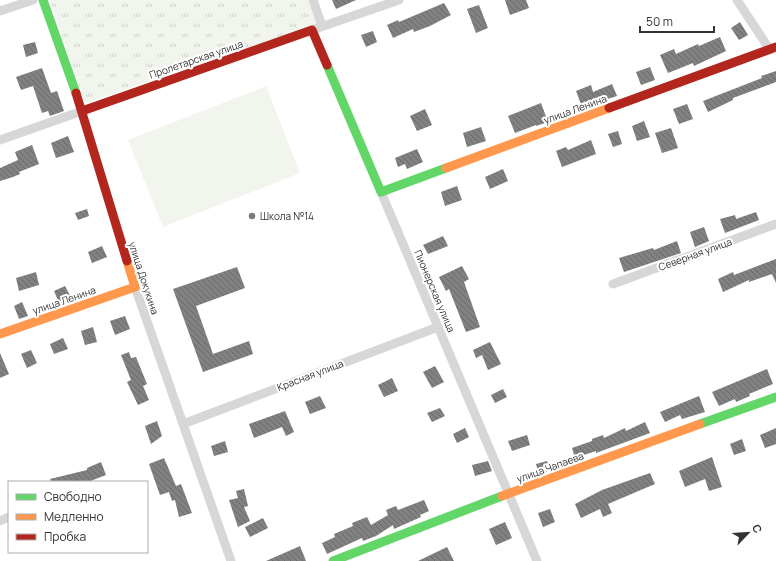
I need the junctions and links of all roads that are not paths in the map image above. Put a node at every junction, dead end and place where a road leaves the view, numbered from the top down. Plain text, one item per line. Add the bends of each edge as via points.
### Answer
1 (33, 0) edge
2 (43, 0) edge
3 (313, 0) edge
4 (399, 0) edge
5 (737, 0) edge
6 (0, 11) edge
7 (322, 26) junction
8 (312, 30) junction
9 (773, 48) edge
10 (82, 111) junction
11 (0, 140) edge
12 (381, 192) junction
13 (776, 224) edge
14 (613, 284) dead end
15 (135, 287) junction
16 (438, 327) junction
17 (0, 334) edge
18 (776, 398) edge
19 (183, 424) junction
20 (510, 493) junction
21 (231, 561) edge
22 (333, 561) edge
23 (537, 561) edge

1 - 6 street
2 - 10 street, улица Докукина
3 - 7 street
4 - 7 street, Пролетарская улица
5 - 9 street
7 - 8 street, Пролетарская улица
8 - 10 street, Пролетарская улица
8 - 12 street, Пионерская улица
9 - 12 street, улица Ленина
10 - 11 street, Пролетарская улица
10 - 15 street, улица Докукина
12 - 16 street, Пионерская улица
13 - 14 street, Северная улица
15 - 17 street, улица Ленина
15 - 19 street, улица Докукина
16 - 19 street, Красная улица
16 - 20 street, Пионерская улица
18 - 20 street, улица Чапаева
19 - 21 street, улица Докукина
20 - 22 street, улица Чапаева
20 - 23 street, Пионерская улица

